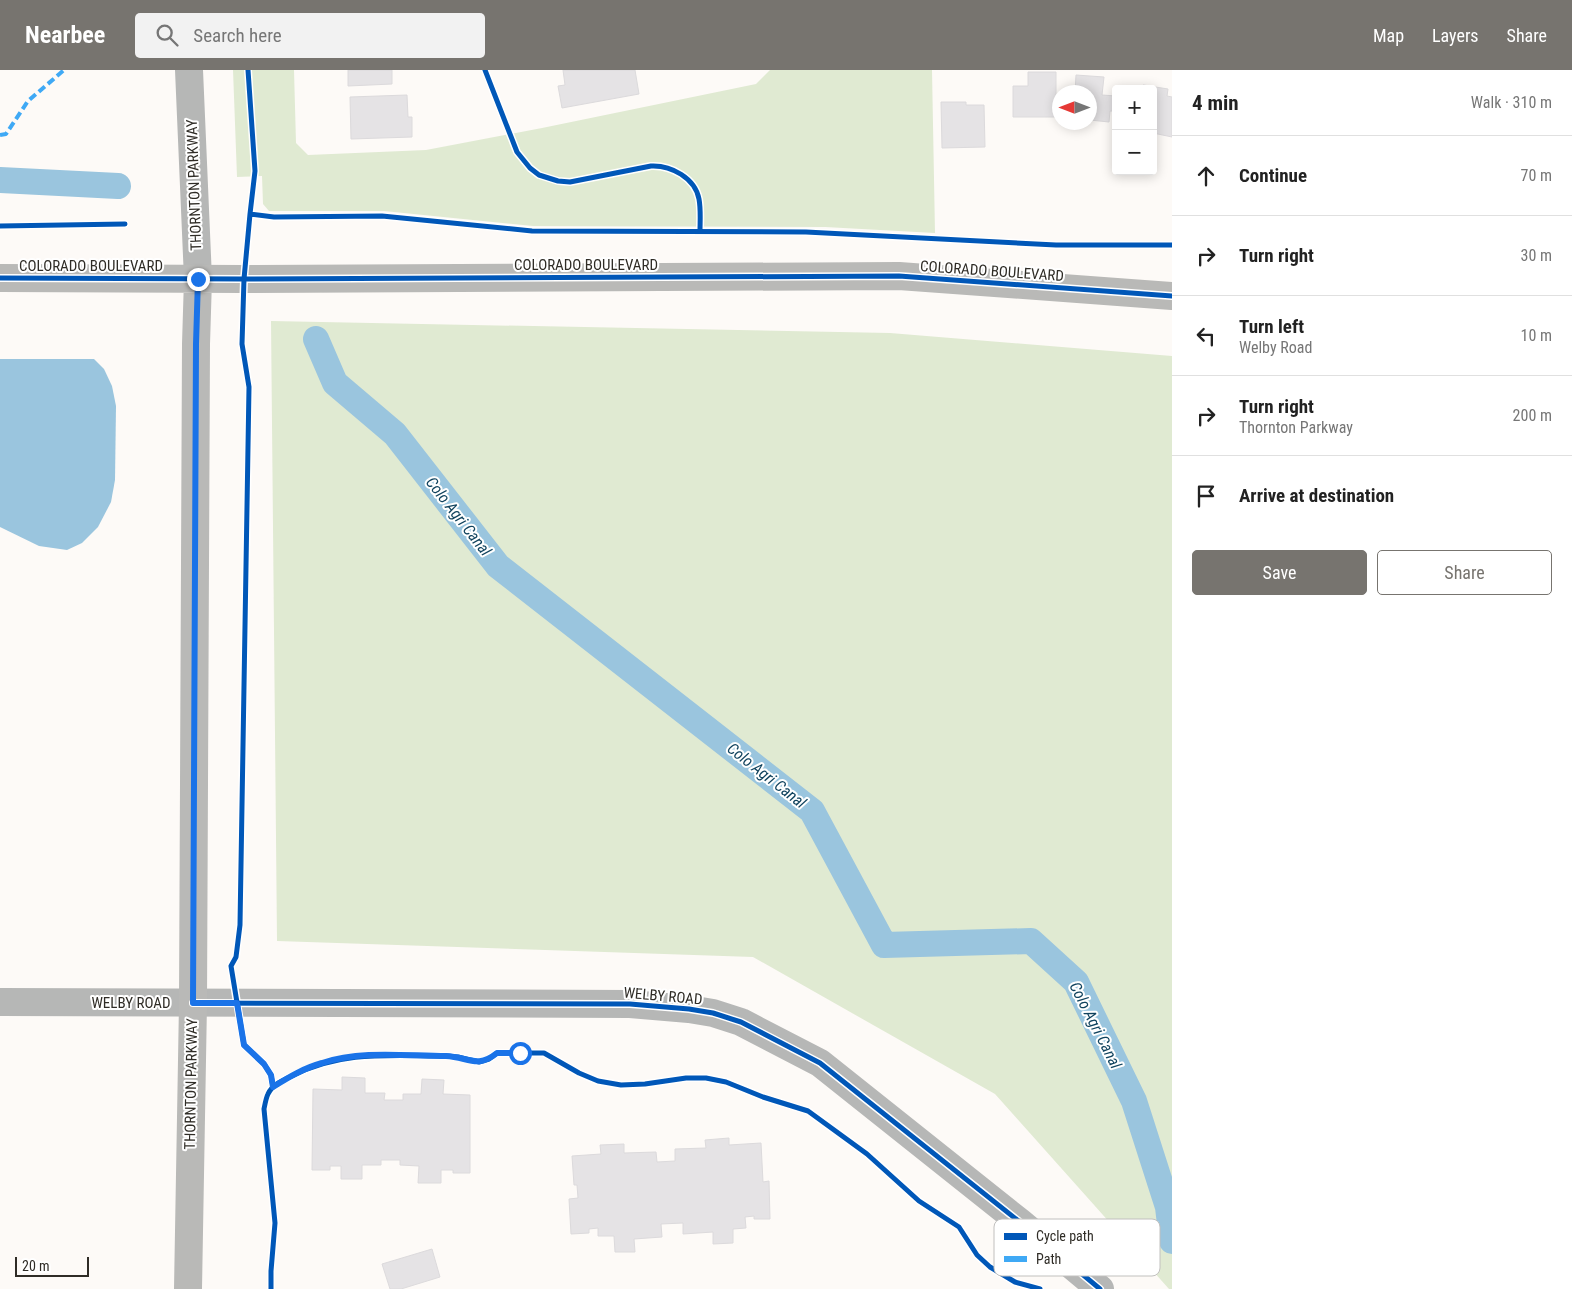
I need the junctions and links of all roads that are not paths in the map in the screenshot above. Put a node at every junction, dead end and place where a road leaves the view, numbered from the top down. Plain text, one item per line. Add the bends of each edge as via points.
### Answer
1 (189, 70) edge
2 (0, 278) edge
3 (198, 279) junction
4 (1172, 296) edge
5 (0, 1002) edge
6 (193, 1003) junction
7 (1016, 1219) edge
8 (1084, 1276) edge
9 (188, 1289) edge
10 (1100, 1289) edge

1 - 3 street, THORNTON PARKWAY
2 - 3 main road, COLORADO BOULEVARD
3 - 4 main road, COLORADO BOULEVARD via 899,276
3 - 6 main road, THORNTON PARKWAY
5 - 6 street, WELBY ROAD
6 - 7 street, WELBY ROAD via 630,1004 712,1013 749,1026 820,1063
6 - 9 main road, THORNTON PARKWAY
8 - 10 street, WELBY ROAD

